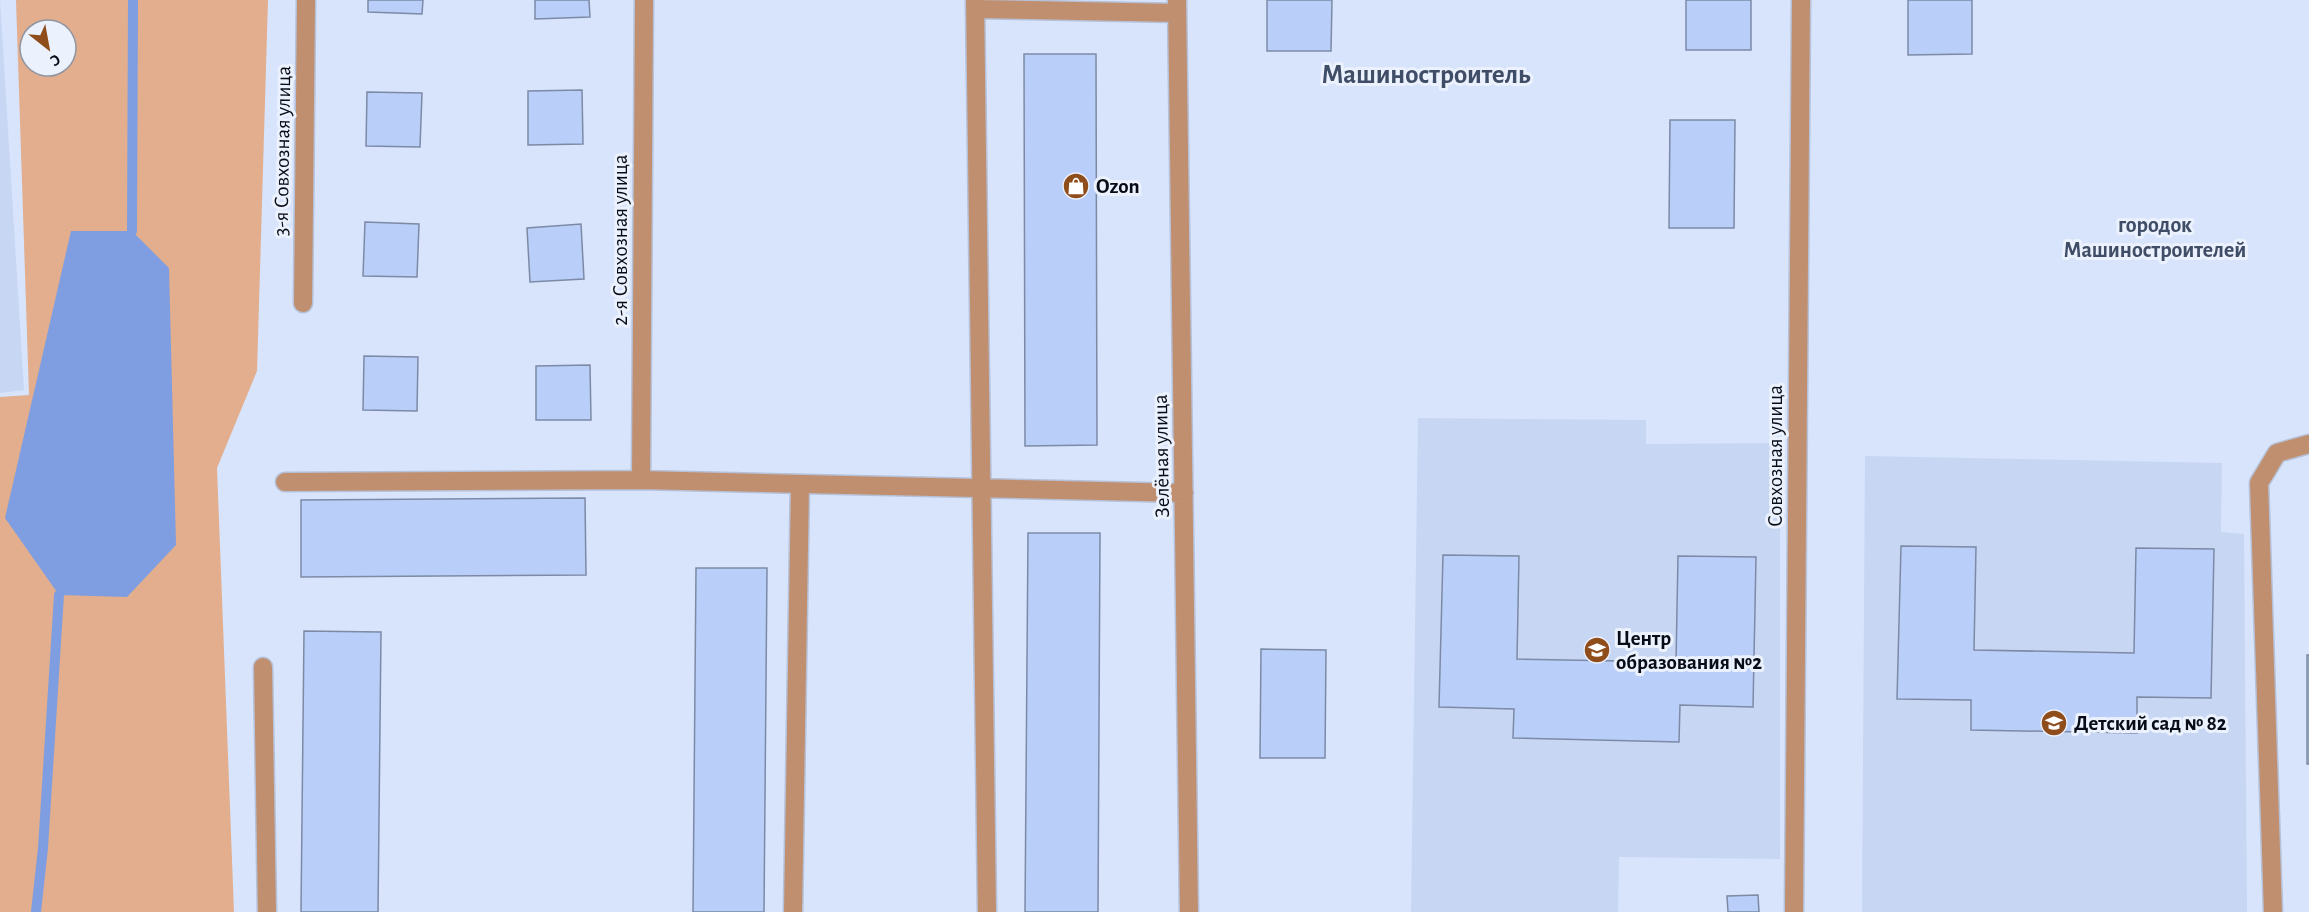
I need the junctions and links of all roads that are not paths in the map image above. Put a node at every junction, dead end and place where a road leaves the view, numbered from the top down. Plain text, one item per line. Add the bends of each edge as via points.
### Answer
1 (306, 0) edge
2 (644, 0) edge
3 (1801, 0) edge
4 (976, 5) edge
5 (1177, 6) edge
6 (303, 303) dead end
7 (2309, 444) edge
8 (641, 480) junction
9 (285, 482) dead end
10 (800, 484) junction
11 (980, 488) junction
12 (1184, 493) junction
13 (263, 667) dead end
14 (267, 912) edge
15 (793, 912) edge
16 (987, 912) edge
17 (1190, 912) edge
18 (1794, 912) edge
19 (2273, 912) edge

1 - 6 street, 3-я Совхозная улица
2 - 8 street, 2-я Совхозная улица
3 - 18 street, Совхозная улица
4 - 5 street
4 - 11 street
5 - 12 street, Зелёная улица
7 - 19 street via 2277,453 2259,483
8 - 9 street
8 - 10 street
10 - 11 street
10 - 15 street
11 - 12 street
11 - 16 street
12 - 17 street, Зелёная улица
13 - 14 street

